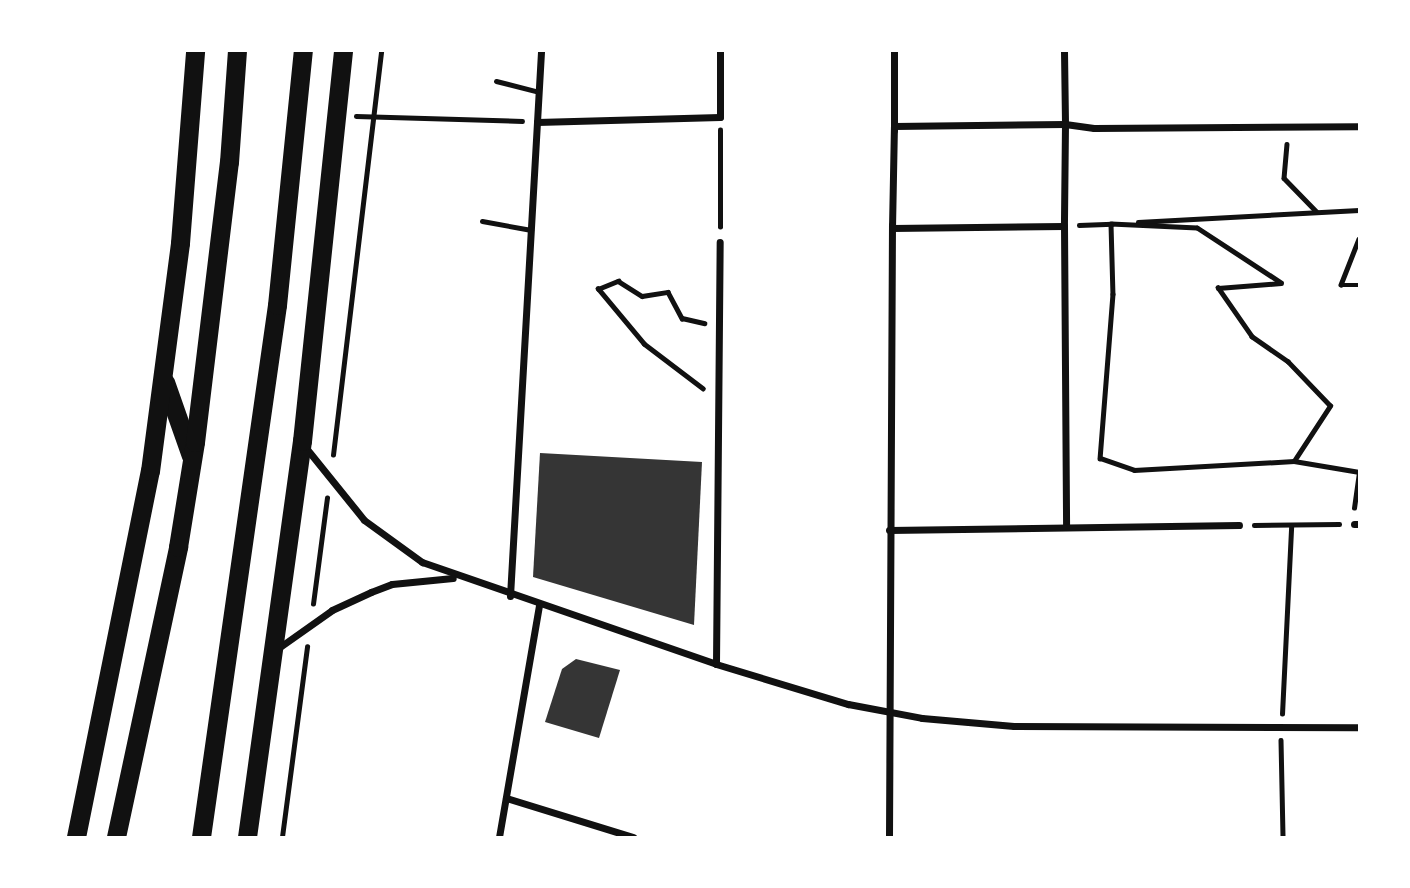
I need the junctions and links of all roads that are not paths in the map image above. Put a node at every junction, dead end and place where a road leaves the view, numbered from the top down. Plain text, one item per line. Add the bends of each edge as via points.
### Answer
1 (195, 51) edge
2 (237, 51) edge
3 (343, 51) edge
4 (541, 51) edge
5 (720, 51) edge
6 (894, 51) edge
7 (1064, 51) edge
8 (304, 53) edge
9 (496, 81) dead end
10 (539, 92) junction
11 (537, 122) junction
12 (1065, 124) junction
13 (894, 126) junction
14 (1359, 126) edge
15 (482, 221) dead end
16 (1064, 226) junction
17 (892, 228) junction
18 (531, 230) junction
19 (720, 242) road end
20 (163, 378) junction
21 (302, 441) junction
22 (192, 460) junction
23 (1239, 525) road end
24 (1066, 527) junction
25 (889, 530) junction
26 (457, 578) junction
27 (510, 596) junction
28 (539, 605) junction
29 (271, 654) junction
30 (716, 664) junction
31 (887, 712) junction
32 (1359, 727) edge
33 (506, 798) junction
34 (76, 837) edge
35 (116, 837) edge
36 (201, 837) edge
37 (247, 837) edge
38 (499, 837) edge
39 (633, 837) edge
40 (889, 837) edge

1 - 20 highway via 185,198
2 - 22 highway via 229,162
3 - 21 highway
4 - 10 street
5 - 11 street via 720,117
6 - 13 street
7 - 12 street
8 - 36 highway via 277,305
9 - 10 lane
10 - 11 street
11 - 18 street
12 - 13 street
12 - 14 street
12 - 16 street
13 - 17 street
15 - 18 lane
16 - 17 street
16 - 24 street
17 - 25 street
18 - 27 street
19 - 30 street
20 - 22 highway
20 - 34 highway via 132,573
21 - 26 street via 329,482 389,542
21 - 29 highway
22 - 35 highway
23 - 24 street
24 - 25 street
25 - 31 street
26 - 27 street
26 - 29 street via 392,584 348,601
27 - 28 street
28 - 30 street
28 - 33 street
29 - 37 highway
30 - 31 street
31 - 32 street via 1014,726
31 - 40 street
33 - 38 street
33 - 39 street

